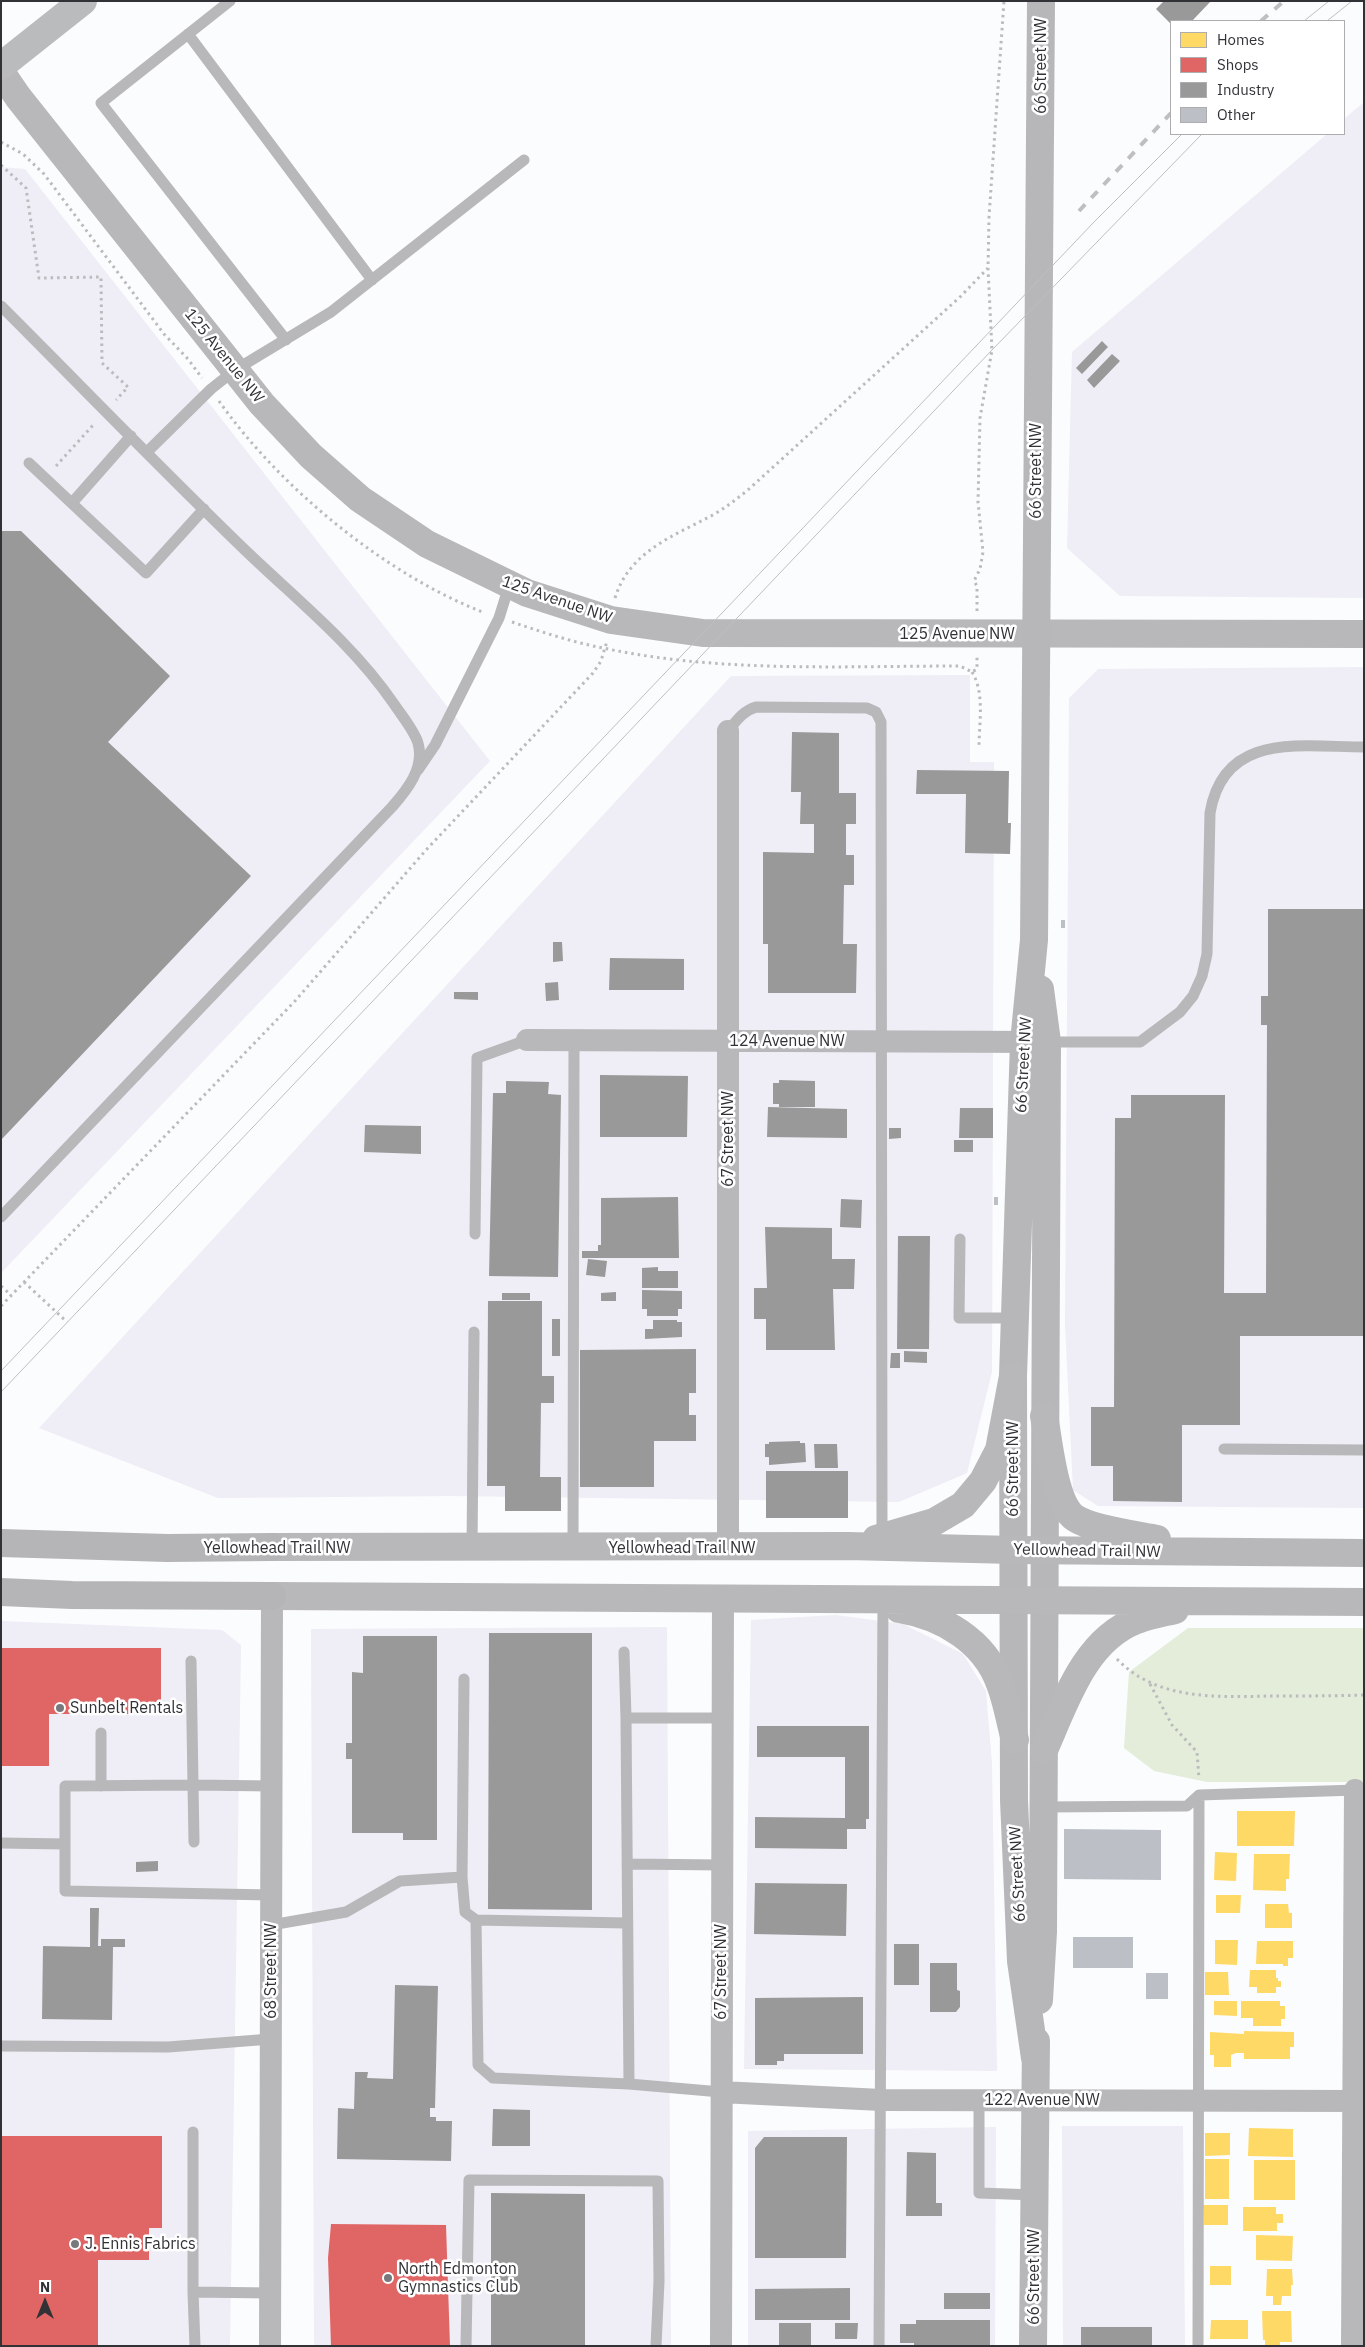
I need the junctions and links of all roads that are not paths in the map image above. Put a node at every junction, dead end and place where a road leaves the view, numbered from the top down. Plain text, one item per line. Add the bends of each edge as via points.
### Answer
1 (83, 1) edge
2 (230, 1) edge
3 (1041, 1) edge
4 (188, 34) junction
5 (1, 66) edge
6 (1, 72) edge
7 (524, 160) dead end
8 (372, 280) junction
9 (1, 306) edge
10 (286, 340) junction
11 (235, 370) junction
12 (131, 436) junction
13 (147, 452) junction
14 (30, 463) dead end
15 (72, 503) junction
16 (204, 509) junction
17 (509, 586) junction
18 (1036, 634) junction
19 (1364, 634) edge
20 (728, 730) joint
21 (1364, 747) edge
22 (414, 778) junction
23 (526, 1040) joint
24 (574, 1040) junction
25 (728, 1041) junction
26 (881, 1041) junction
27 (1035, 1042) junction
28 (1, 1217) edge
29 (475, 1234) dead end
30 (960, 1239) dead end
31 (1015, 1318) junction
32 (474, 1332) dead end
33 (1013, 1376) junction
34 (1044, 1416) junction
35 (1224, 1449) dead end
36 (1364, 1450) edge
37 (882, 1542) junction
38 (1, 1543) edge
39 (472, 1548) junction
40 (574, 1548) junction
41 (728, 1548) junction
42 (1014, 1550) junction
43 (1044, 1550) junction
44 (1230, 1553) junction
45 (1364, 1553) edge
46 (1, 1592) edge
47 (272, 1596) junction
48 (723, 1598) junction
49 (1014, 1599) junction
50 (1043, 1599) junction
51 (1206, 1601) junction
52 (1364, 1602) edge
53 (883, 1603) junction
54 (624, 1652) dead end
55 (192, 1661) dead end
56 (464, 1679) dead end
57 (626, 1718) junction
58 (722, 1718) junction
59 (101, 1733) dead end
60 (1015, 1740) junction
61 (1044, 1750) junction
62 (193, 1785) junction
63 (101, 1786) junction
64 (272, 1786) junction
65 (1359, 1790) edge
66 (1199, 1795) junction
67 (1044, 1806) junction
68 (194, 1842) dead end
69 (1, 1843) edge
70 (65, 1844) junction
71 (626, 1864) junction
72 (722, 1865) junction
73 (462, 1877) junction
74 (271, 1895) junction
75 (476, 1920) junction
76 (626, 1923) junction
77 (271, 1925) junction
78 (271, 2039) junction
79 (1, 2046) edge
80 (1034, 2058) junction
81 (629, 2084) junction
82 (720, 2092) junction
83 (880, 2100) junction
84 (979, 2100) junction
85 (1035, 2101) junction
86 (1198, 2101) junction
87 (1359, 2101) edge
88 (194, 2132) dead end
89 (1034, 2195) junction
90 (193, 2292) junction
91 (270, 2293) junction
92 (196, 2346) edge
93 (270, 2346) edge
94 (466, 2346) edge
95 (656, 2346) edge
96 (721, 2346) edge
97 (879, 2346) edge
98 (1033, 2346) edge
99 (1198, 2346) edge
100 (1352, 2346) edge

1 - 5 main road
2 - 4 lane
3 - 18 main road, 66 Street NW
4 - 8 lane
4 - 10 lane via 101,103
6 - 11 street, 125 Avenue NW
7 - 8 lane
8 - 10 lane via 331,312
9 - 12 lane
10 - 11 lane
11 - 13 lane
11 - 17 street, 125 Avenue NW via 311,456 360,499 427,544
12 - 13 lane
12 - 15 lane
13 - 16 lane
14 - 15 lane
15 - 16 lane via 146,572
16 - 22 lane via 348,646 381,685 418,743 419,762
17 - 18 street, 125 Avenue NW via 611,620 703,633
17 - 22 lane via 498,618
18 - 19 street, 125 Avenue NW
18 - 27 main road, 66 Street NW
20 - 25 street, 67 Street NW
20 - 26 lane via 740,716 756,707 867,708 876,712 880,722
21 - 27 lane via 1279,747 1245,756 1220,779 1210,813 1207,954 1202,976 1180,1012 1140,1042
22 - 28 lane via 392,807
23 - 24 street, 124 Avenue NW
23 - 29 lane via 477,1058
24 - 25 street, 124 Avenue NW
24 - 40 lane
25 - 26 street, 124 Avenue NW
25 - 41 street, 67 Street NW
26 - 27 street, 124 Avenue NW
26 - 37 lane
27 - 31 main road, 66 Street NW
27 - 34 main road, 66 Street NW
30 - 31 lane via 959,1318
31 - 33 main road, 66 Street NW
32 - 39 lane
33 - 37 highway via 999,1450 983,1481 963,1505 934,1522
33 - 42 main road, 66 Street NW
34 - 43 main road, 66 Street NW
34 - 44 highway via 1059,1498 1074,1518 1107,1530
35 - 36 lane
37 - 41 highway, Yellowhead Trail NW via 848,1546
37 - 42 highway, Yellowhead Trail NW
38 - 39 highway, Yellowhead Trail NW via 167,1548
39 - 40 highway, Yellowhead Trail NW
40 - 41 highway, Yellowhead Trail NW
42 - 43 highway, Yellowhead Trail NW
42 - 49 main road, 66 Street NW
43 - 44 highway, Yellowhead Trail NW
43 - 50 main road, 66 Street NW
44 - 45 highway, Yellowhead Trail NW
46 - 47 highway via 72,1596
47 - 48 highway
47 - 64 street, 68 Street NW
48 - 53 highway
48 - 58 street, 67 Street NW
49 - 50 highway
49 - 53 highway
49 - 60 main road, 66 Street NW
50 - 51 highway
50 - 61 main road, 66 Street NW
51 - 52 highway
51 - 61 highway via 1137,1620 1102,1644 1080,1672
53 - 60 highway via 930,1616 952,1628 981,1651 1000,1684
53 - 83 lane
54 - 57 lane
55 - 62 lane
56 - 73 lane
57 - 58 lane
57 - 71 lane
58 - 72 street, 67 Street NW
59 - 63 lane
60 - 80 main road, 66 Street NW via 1014,1800 1021,1960
61 - 67 main road, 66 Street NW
62 - 63 lane
62 - 64 lane
62 - 68 lane
63 - 70 lane via 65,1786
64 - 74 street, 68 Street NW
65 - 66 lane
65 - 87 street
66 - 67 lane via 1187,1806
66 - 86 lane
67 - 80 main road, 66 Street NW via 1044,1932
69 - 70 lane
70 - 74 lane via 66,1891
71 - 72 lane
71 - 76 lane
72 - 82 street, 67 Street NW
73 - 75 lane via 465,1912
73 - 77 lane via 400,1881 346,1912
74 - 77 street, 68 Street NW
75 - 76 lane
75 - 81 lane via 478,2065 493,2078
76 - 81 lane
77 - 78 street, 68 Street NW
78 - 79 lane via 168,2047
78 - 91 street, 68 Street NW
80 - 85 main road, 66 Street NW
81 - 82 lane
82 - 83 street, 122 Avenue NW
82 - 96 street, 67 Street NW
83 - 84 street, 122 Avenue NW
83 - 97 lane
84 - 85 street, 122 Avenue NW
84 - 89 lane via 979,2193
85 - 86 street, 122 Avenue NW
85 - 89 main road, 66 Street NW
86 - 87 street, 122 Avenue NW
86 - 99 lane
87 - 100 street
88 - 90 lane
89 - 98 main road, 66 Street NW
90 - 91 lane
90 - 92 lane
91 - 93 street, 68 Street NW
94 - 95 lane via 469,2180 658,2181

